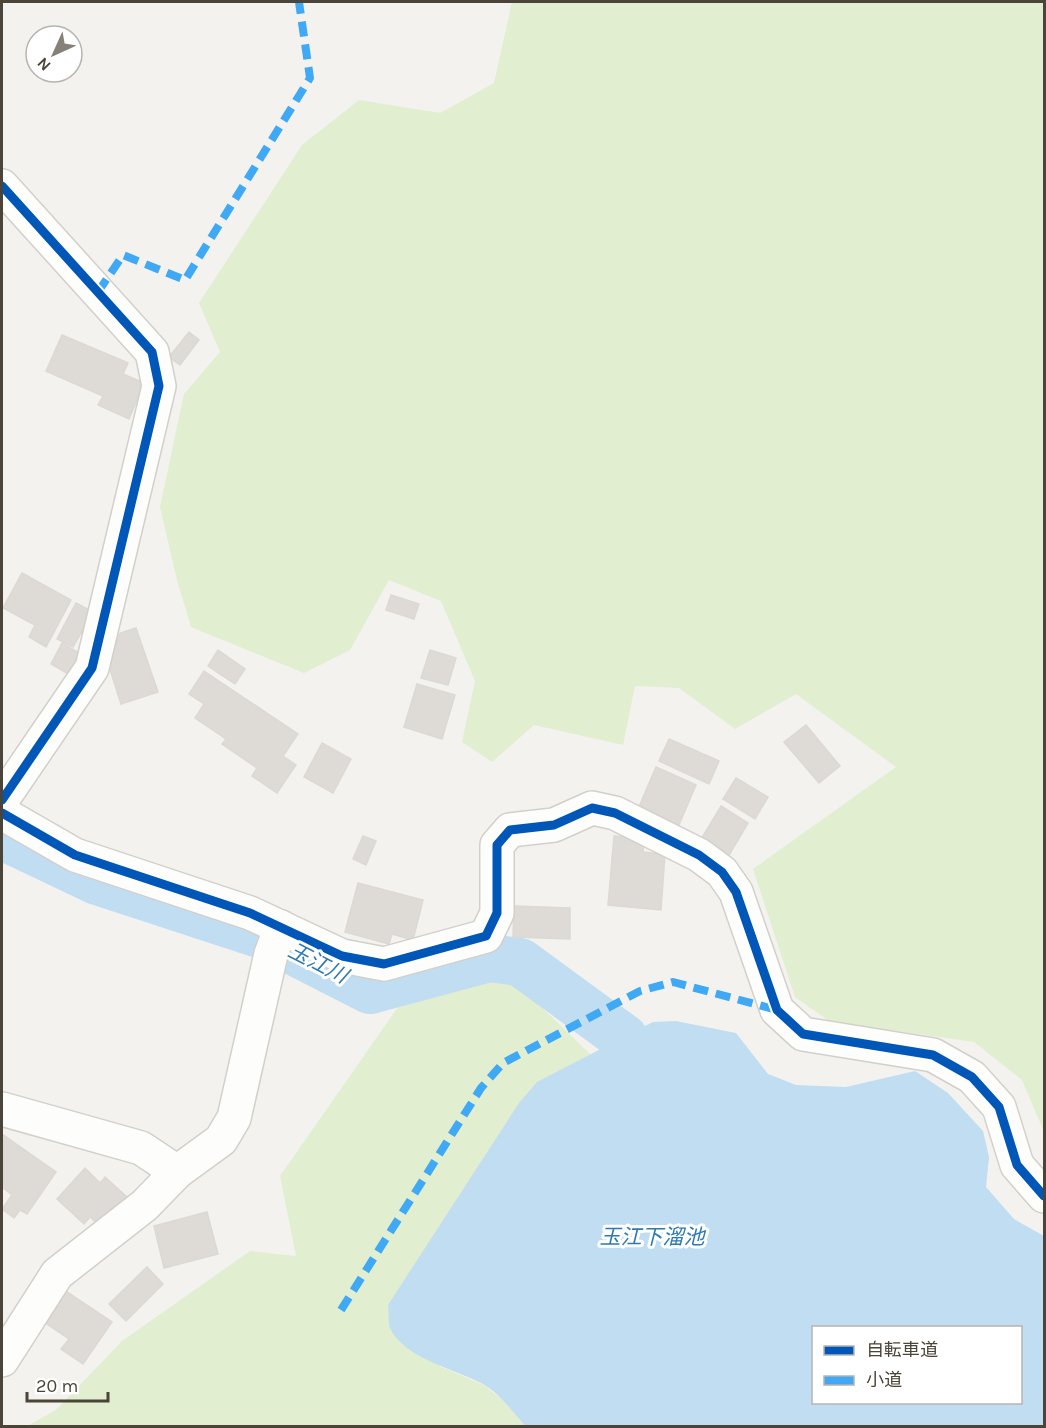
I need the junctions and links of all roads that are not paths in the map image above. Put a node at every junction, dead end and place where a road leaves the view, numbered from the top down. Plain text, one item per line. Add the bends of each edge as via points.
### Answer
1 (2, 186) edge
2 (2, 800) edge
3 (2, 813) edge
4 (276, 941) junction
5 (2, 1109) edge
6 (177, 1172) junction
7 (1044, 1196) edge
8 (2, 1360) edge

1 - 2 street via 152,352 159,386 92,668
3 - 4 street via 75,855 250,913
4 - 6 street via 234,1118 221,1140
4 - 7 street via 384,964 486,936 497,913 497,845 510,830 554,825 592,808 615,813 699,855 722,872 736,892 777,1010 803,1035 933,1055 972,1077 999,1107 1017,1165
5 - 6 street via 141,1148
6 - 8 street via 145,1204 57,1274

